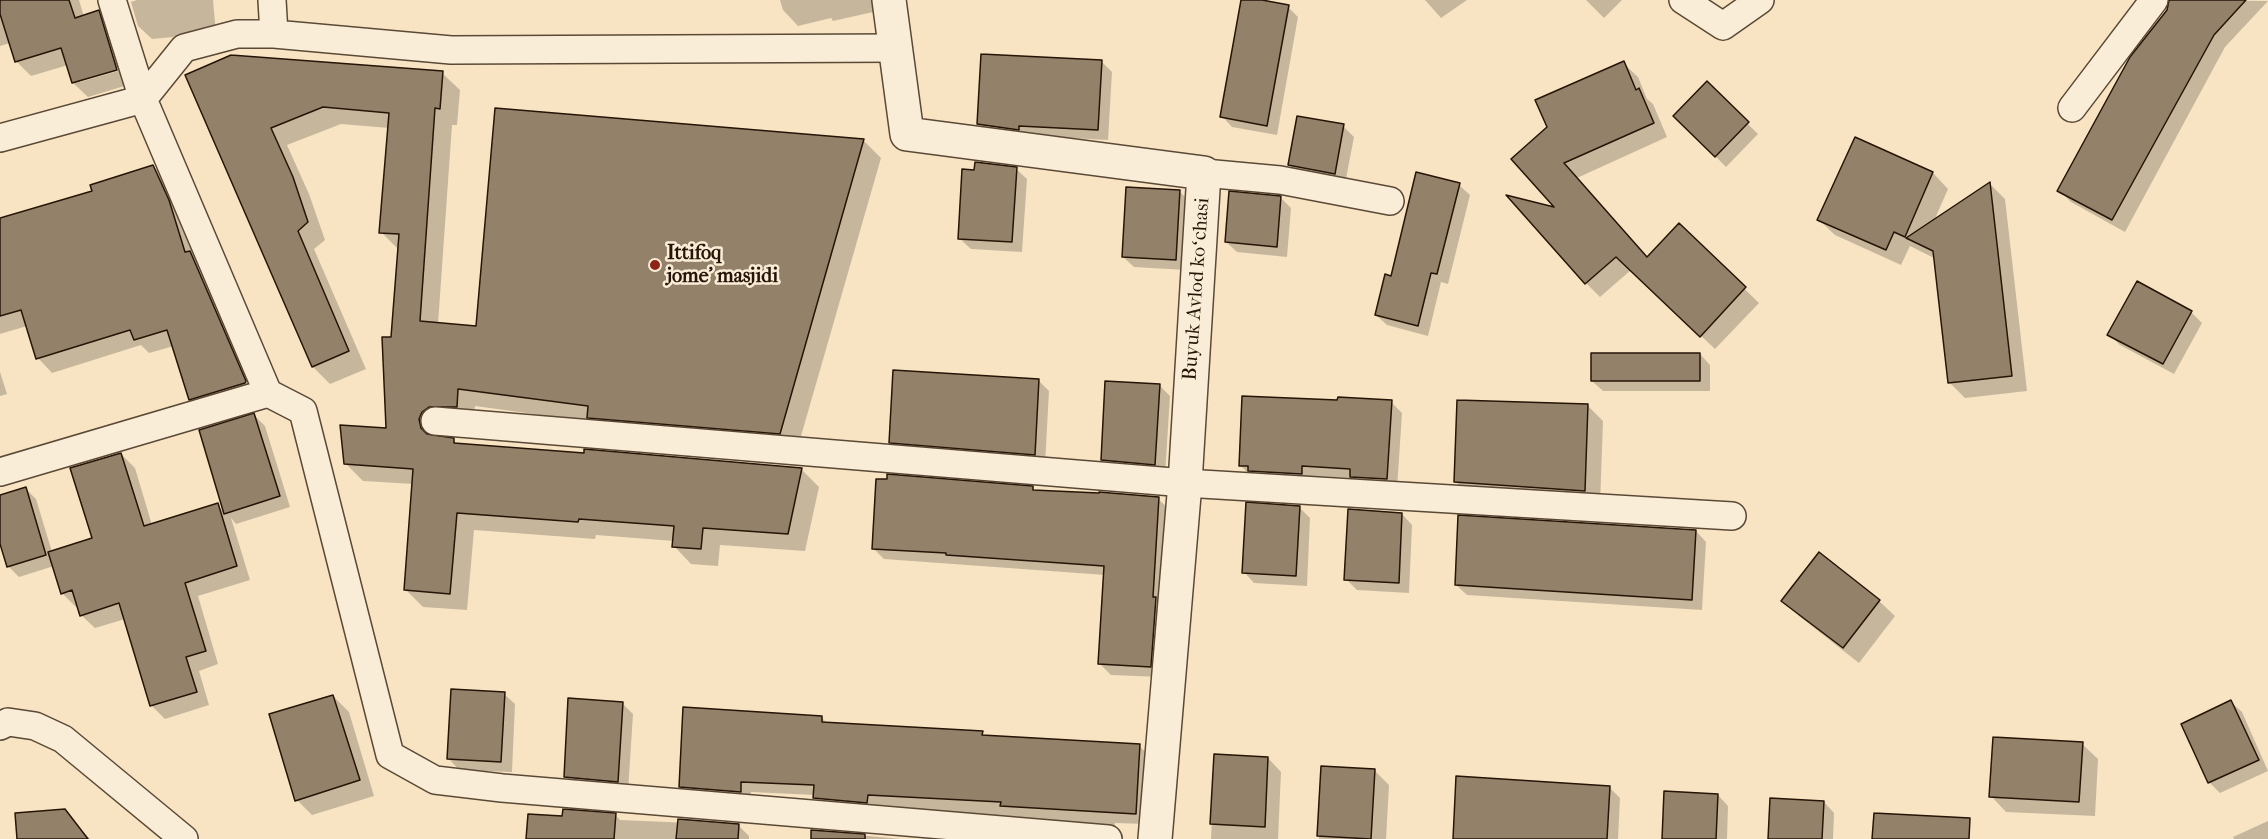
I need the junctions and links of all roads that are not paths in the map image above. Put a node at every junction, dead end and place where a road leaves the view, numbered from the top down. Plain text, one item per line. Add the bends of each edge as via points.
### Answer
1 (112, 0) edge
2 (272, 0) edge
3 (889, 0) edge
4 (1683, 0) edge
5 (1760, 0) edge
6 (2154, 0) edge
7 (274, 34) junction
8 (896, 48) junction
9 (143, 99) junction
10 (2072, 108) dead end
11 (0, 138) edge
12 (1204, 173) junction
13 (1390, 201) dead end
14 (268, 393) junction
15 (435, 421) dead end
16 (0, 472) edge
17 (1185, 483) junction
18 (1732, 516) dead end
19 (0, 726) edge
20 (184, 839) edge
21 (1108, 839) edge
22 (1155, 839) edge

1 - 9 street
2 - 7 street
3 - 8 street, Buyuk Avlod koʻchasi
4 - 5 street via 1723,26
6 - 10 street
7 - 8 street via 451,50
7 - 9 street via 237,34 184,48
8 - 12 street, Buyuk Avlod koʻchasi via 907,134
9 - 11 street
9 - 14 street
12 - 13 street via 1280,180
12 - 17 street, Buyuk Avlod koʻchasi
14 - 16 street
14 - 21 street via 303,411 390,755 435,780
15 - 17 street
17 - 18 street
17 - 22 street, Buyuk Avlod koʻchasi
19 - 20 street via 8,722 35,726 63,739

